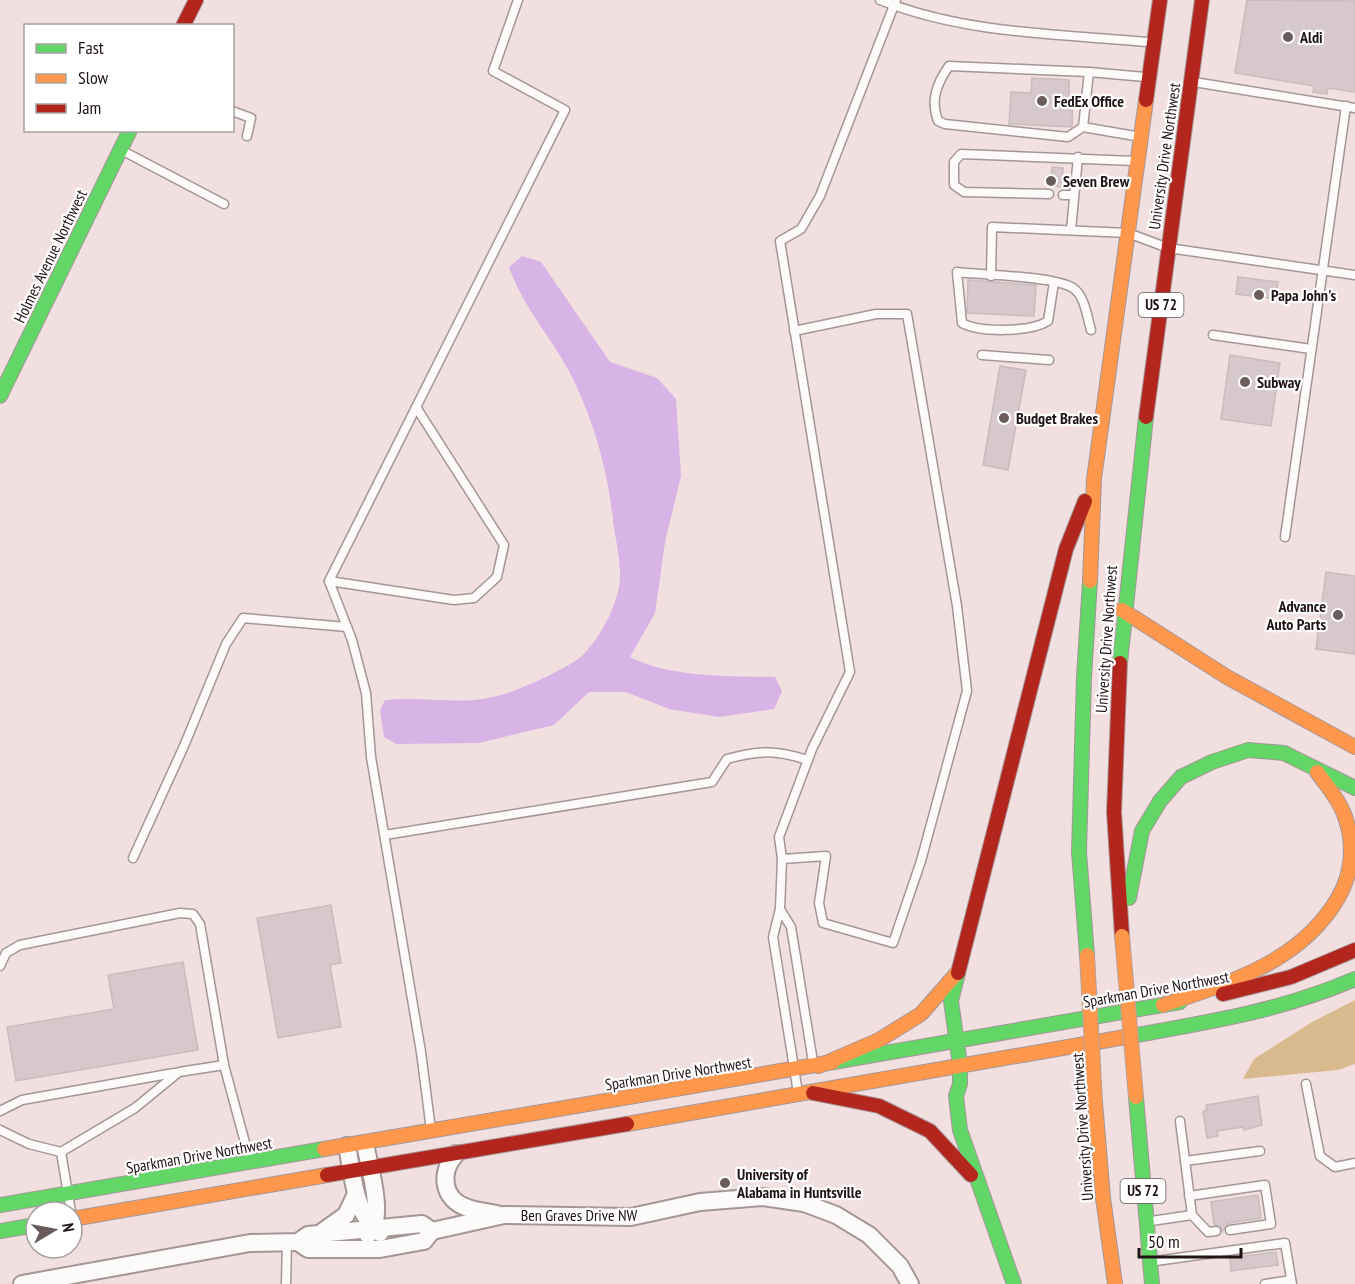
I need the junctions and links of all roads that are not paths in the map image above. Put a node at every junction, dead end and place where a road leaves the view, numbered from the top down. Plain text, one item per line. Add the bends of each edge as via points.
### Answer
1 (196, 0) edge
2 (518, 0) edge
3 (880, 0) edge
4 (1160, 0) edge
5 (1202, 0) edge
6 (893, 2) edge
7 (184, 24) edge
8 (1154, 43) junction
9 (1089, 72) junction
10 (1149, 78) junction
11 (1191, 81) junction
12 (1351, 107) edge
13 (234, 112) edge
14 (1083, 127) junction
15 (129, 132) edge
16 (247, 136) dead end
17 (1141, 137) junction
18 (120, 149) junction
19 (1078, 157) junction
20 (1137, 161) junction
21 (1049, 194) dead end
22 (1063, 195) dead end
23 (1074, 195) junction
24 (224, 204) dead end
25 (1071, 230) junction
26 (1128, 233) junction
27 (1168, 248) junction
28 (1322, 270) junction
29 (1355, 275) edge
30 (991, 276) junction
31 (1054, 282) junction
32 (794, 330) junction
33 (1091, 330) dead end
34 (1213, 334) dead end
35 (1311, 349) junction
36 (982, 355) dead end
37 (1049, 360) dead end
38 (1, 392) edge
39 (417, 407) junction
40 (1094, 479) junction
41 (1285, 537) dead end
42 (329, 581) junction
43 (1122, 610) junction
44 (347, 627) junction
45 (1355, 747) edge
46 (808, 760) junction
47 (1315, 770) junction
48 (1355, 788) edge
49 (385, 835) junction
50 (133, 858) dead end
51 (782, 859) junction
52 (780, 909) junction
53 (1122, 936) junction
54 (1355, 950) edge
55 (0, 966) edge
56 (959, 971) junction
57 (1355, 979) edge
58 (1163, 1005) junction
59 (956, 1040) junction
60 (224, 1065) junction
61 (960, 1065) junction
62 (794, 1070) junction
63 (179, 1072) junction
64 (816, 1079) junction
65 (1306, 1084) dead end
66 (798, 1095) junction
67 (0, 1111) edge
68 (1180, 1121) dead end
69 (0, 1130) edge
70 (431, 1132) junction
71 (365, 1143) junction
72 (347, 1146) junction
73 (1260, 1151) dead end
74 (61, 1152) junction
75 (456, 1154) junction
76 (1185, 1161) junction
77 (250, 1162) junction
78 (1355, 1163) edge
79 (370, 1168) junction
80 (352, 1172) junction
81 (979, 1184) junction
82 (69, 1194) junction
83 (356, 1194) junction
84 (1189, 1196) junction
85 (70, 1200) edge
86 (0, 1205) edge
87 (504, 1215) junction
88 (1192, 1215) junction
89 (84, 1216) edge
90 (1106, 1220) junction
91 (1146, 1222) junction
92 (24, 1227) edge
93 (374, 1229) junction
94 (1230, 1230) dead end
95 (0, 1231) edge
96 (432, 1231) junction
97 (1216, 1231) dead end
98 (319, 1234) junction
99 (292, 1242) junction
100 (397, 1246) junction
101 (350, 1251) junction
102 (1150, 1262) junction
103 (91, 1278) edge
104 (1292, 1282) edge
105 (22, 1284) edge
106 (286, 1284) edge
107 (910, 1284) edge
108 (1014, 1284) edge
109 (1115, 1284) edge
110 (1129, 1284) edge
111 (1152, 1284) edge
112 (1265, 1284) edge

1 - 7 main road
2 - 39 lane via 493,71 565,110
3 - 6 lane
4 - 8 main road, University Drive Northwest / US 72
5 - 11 main road, University Drive Northwest / US 72
6 - 8 lane via 978,27
6 - 32 lane via 820,196 801,229 780,241
8 - 10 main road, University Drive Northwest / US 72
9 - 10 lane
9 - 14 lane
9 - 14 lane via 950,66 936,85 934,112 938,121 945,124 1068,137
10 - 17 main road, University Drive Northwest / US 72
11 - 12 lane
11 - 27 main road, University Drive Northwest / US 72
12 - 28 lane
13 - 16 lane via 251,118
14 - 17 lane
15 - 18 main road, Holmes Avenue Northwest
17 - 20 main road, University Drive Northwest / US 72
18 - 24 lane
18 - 38 main road, Holmes Avenue Northwest
19 - 20 lane
19 - 21 lane via 961,154 954,162 954,185 964,192
19 - 23 lane
20 - 26 main road, University Drive Northwest / US 72
22 - 23 lane
23 - 25 lane
25 - 26 lane
25 - 30 lane via 992,227
26 - 27 lane
26 - 40 main road, University Drive Northwest / US 72
27 - 28 lane
27 - 43 main road, University Drive Northwest / US 72
28 - 29 lane
28 - 35 lane
30 - 31 lane
30 - 31 lane via 957,272 962,323 974,329 1038,327 1048,321
31 - 33 lane via 1074,288
32 - 46 lane via 850,672
32 - 51 lane via 876,314 907,314 957,606 967,691 921,861 892,943 823,923 819,903 826,856
34 - 35 lane
35 - 41 lane
36 - 37 lane
39 - 42 lane
39 - 42 lane via 504,545 497,577 474,598 454,600
40 - 56 main road via 1066,549
40 - 90 main road, University Drive Northwest / US 72, bridge via 1079,852
42 - 44 lane
43 - 45 main road via 1227,677
43 - 53 main road, University Drive Northwest / US 72 via 1114,785
44 - 49 lane via 366,693 371,757
44 - 50 lane via 243,618 226,644
46 - 49 lane via 781,751 753,752 727,759 712,782
46 - 51 lane via 779,837
47 - 48 main road
47 - 53 main road via 1284,753 1248,750 1181,777 1142,831
47 - 58 main road via 1341,805 1353,842 1348,878 1334,910 1314,934 1282,958 1241,979
49 - 70 lane
51 - 52 lane
52 - 62 lane via 773,937
52 - 64 lane via 791,927
53 - 91 main road, University Drive Northwest / US 72, bridge
54 - 58 main road, Sparkman Drive Northwest via 1282,982
55 - 60 lane via 6,953 20,945 180,913 193,914 200,924
56 - 59 main road via 951,1001
56 - 64 main road via 921,1014
57 - 61 main road, Sparkman Drive Northwest via 1315,996 1250,1015
58 - 59 main road, Sparkman Drive Northwest
59 - 61 main road
59 - 64 main road, Sparkman Drive Northwest
60 - 63 lane
60 - 77 lane
61 - 64 main road, Sparkman Drive Northwest
61 - 81 main road via 956,1096 960,1130
62 - 64 main road, Sparkman Drive Northwest
62 - 66 lane
62 - 70 main road, Sparkman Drive Northwest
63 - 67 lane via 22,1100
63 - 74 lane via 135,1108
64 - 66 main road, Sparkman Drive Northwest
64 - 81 main road via 930,1131
65 - 78 lane via 1320,1156 1335,1167
66 - 75 main road, Sparkman Drive Northwest
68 - 76 lane
69 - 74 lane via 29,1144
70 - 71 main road, Sparkman Drive Northwest
71 - 72 main road, Sparkman Drive Northwest
71 - 79 street
72 - 77 main road, Sparkman Drive Northwest
72 - 80 street
73 - 76 lane
74 - 82 lane
75 - 79 main road, Sparkman Drive Northwest
75 - 87 street via 444,1179 450,1196 467,1208
76 - 84 lane
77 - 82 main road, Sparkman Drive Northwest
79 - 80 main road, Sparkman Drive Northwest
79 - 93 street via 378,1216
80 - 83 street
80 - 89 main road, Sparkman Drive Northwest
81 - 108 main road
82 - 85 lane
82 - 86 main road, Sparkman Drive Northwest
83 - 93 street
83 - 98 street via 346,1215
84 - 88 lane
84 - 94 lane via 1265,1185 1271,1224
87 - 96 street, Ben Graves Drive NW
87 - 107 street, Ben Graves Drive NW via 632,1217 700,1202 762,1197 804,1203 836,1215 869,1235 900,1266
88 - 91 lane
88 - 97 lane via 1208,1232
90 - 109 main road, University Drive Northwest / US 72
90 - 110 main road, US 72 via 1118,1239
91 - 102 main road, University Drive Northwest / US 72
92 - 95 main road
93 - 96 street, Ben Graves Drive NW via 422,1224
93 - 98 street, Ben Graves Drive NW
93 - 100 street
93 - 101 street
96 - 100 street, Ben Graves Drive NW via 424,1241
98 - 99 street, Ben Graves Drive NW via 308,1234
99 - 101 street, Ben Graves Drive NW via 308,1249
99 - 103 street, Ben Graves Drive NW via 250,1243
99 - 106 lane
100 - 101 street, Ben Graves Drive NW
102 - 104 lane via 1285,1243
102 - 111 main road, University Drive Northwest / US 72
103 - 105 street, Ben Graves Drive NW
104 - 112 lane

